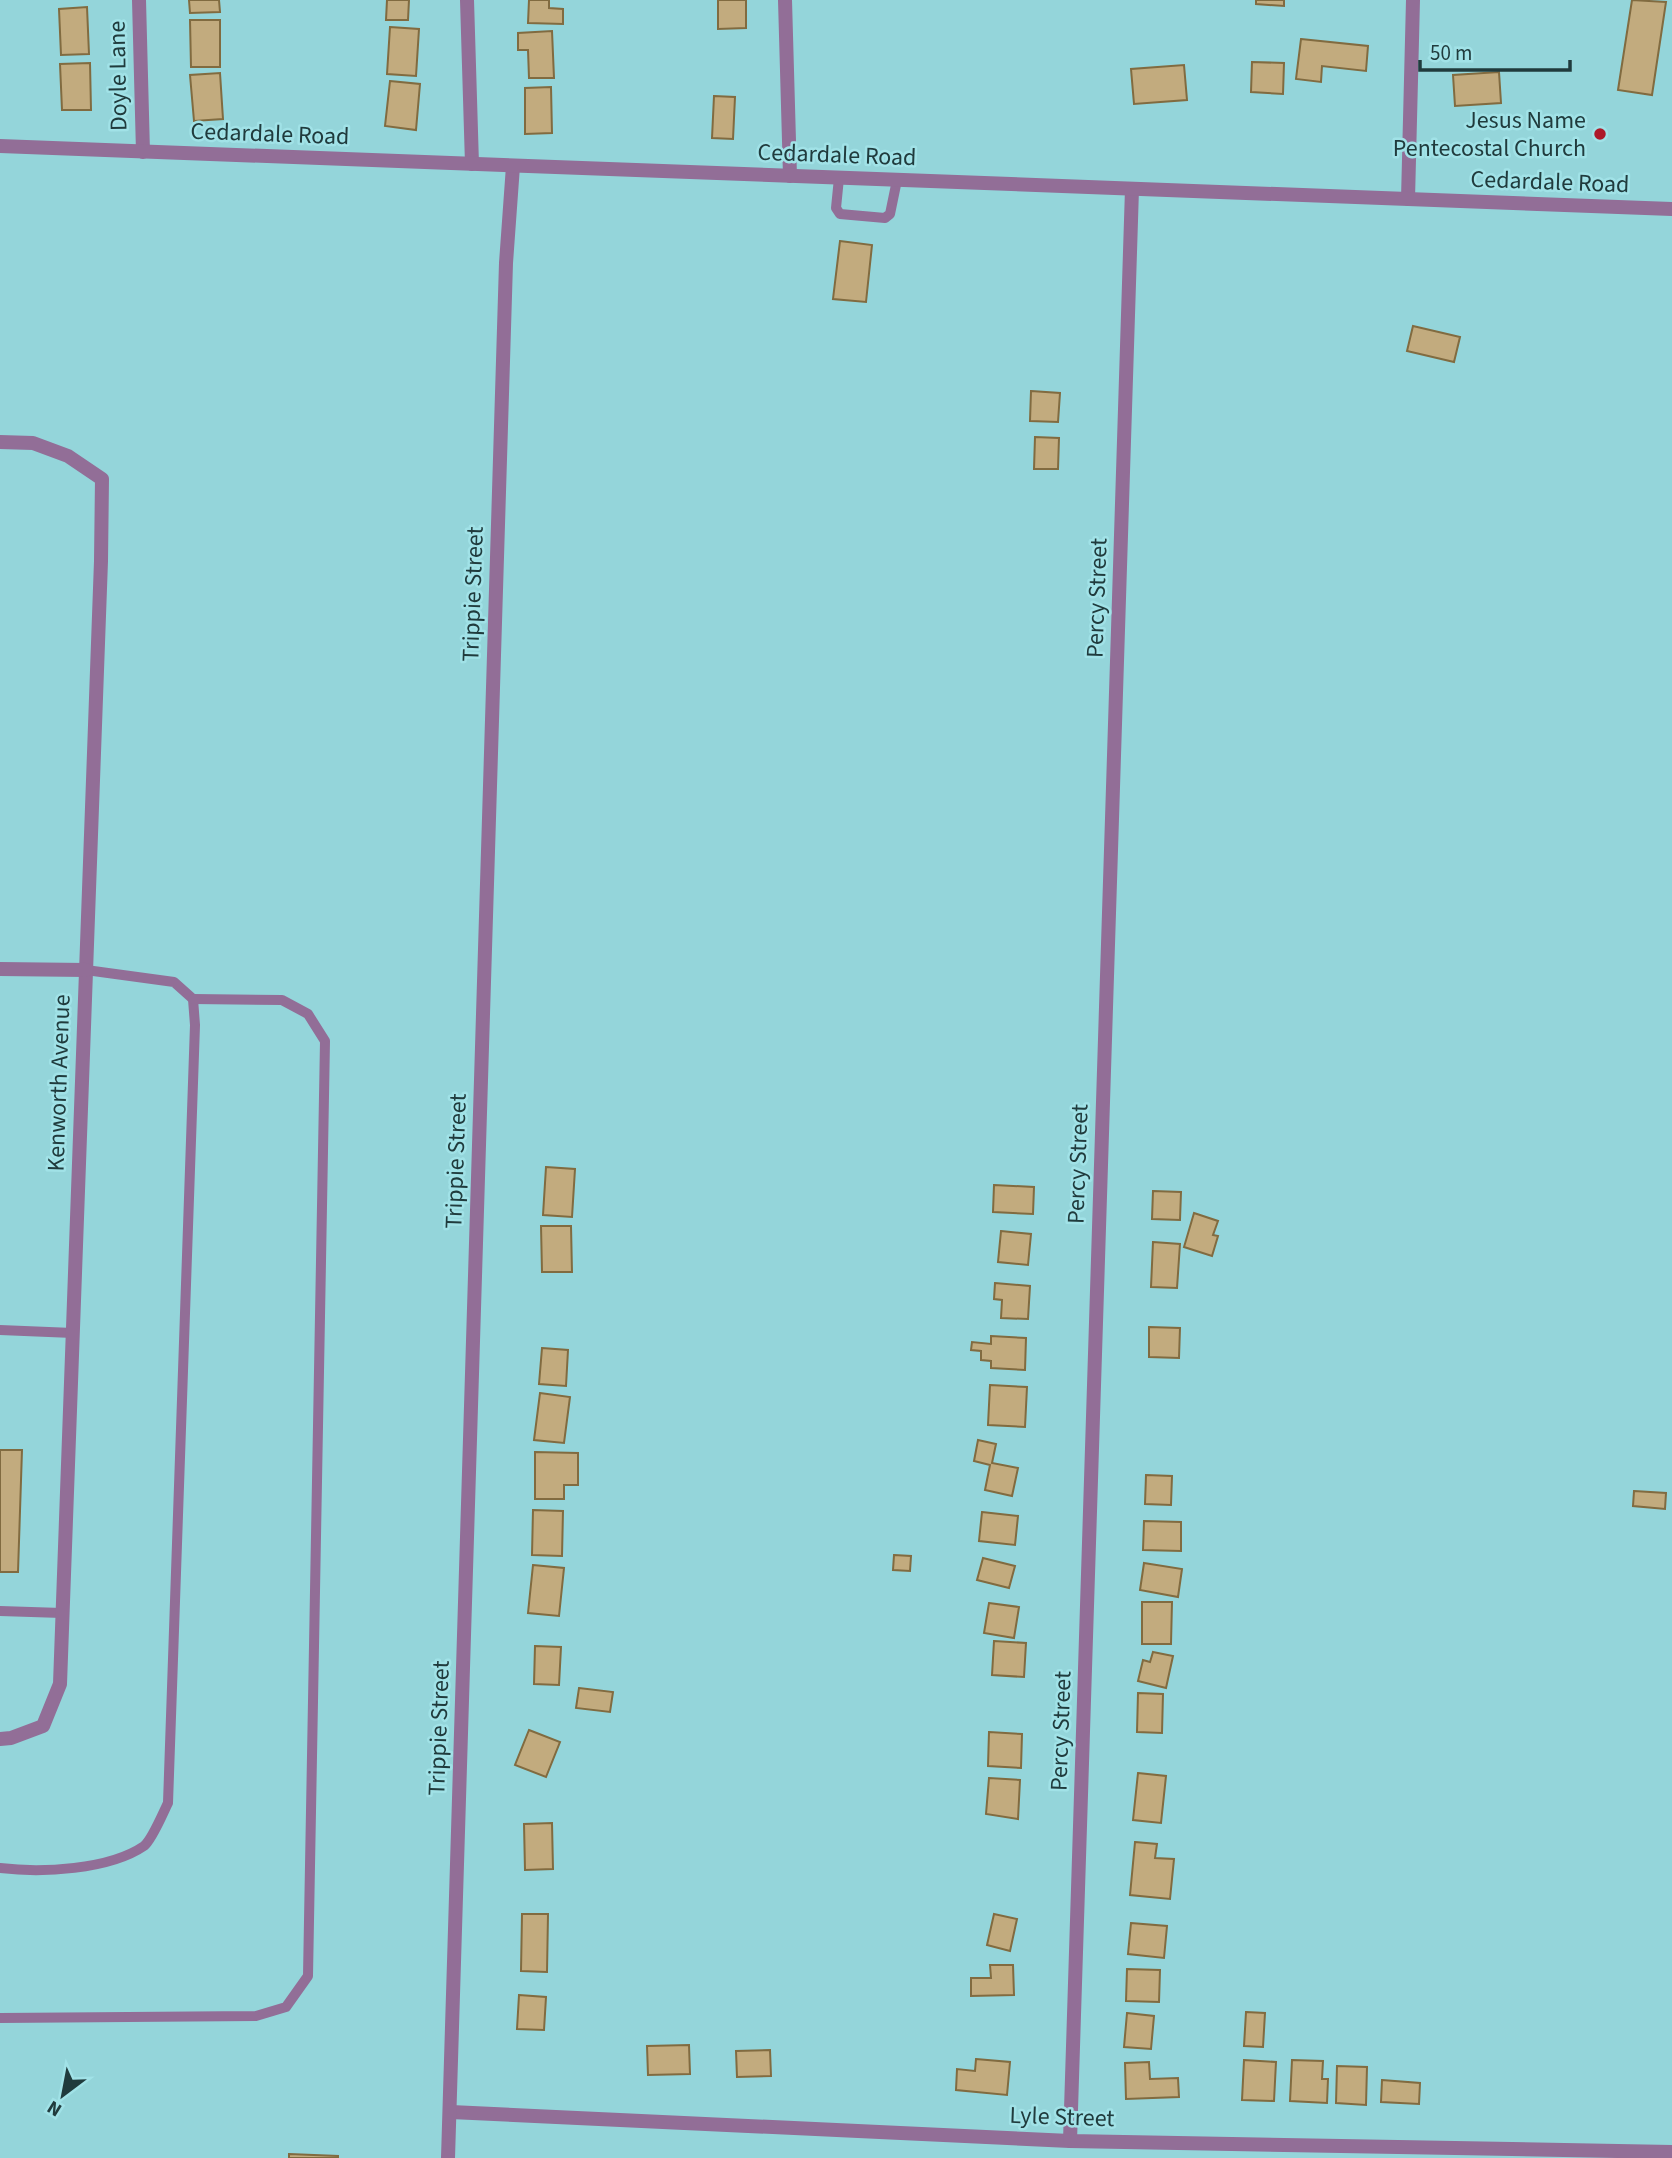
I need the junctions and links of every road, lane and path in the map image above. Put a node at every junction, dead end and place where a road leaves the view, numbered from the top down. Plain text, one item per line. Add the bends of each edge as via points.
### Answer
1 (139, 0) edge
2 (467, 0) edge
3 (785, 0) edge
4 (1413, 0) edge
5 (0, 146) edge
6 (143, 152) junction
7 (472, 164) junction
8 (513, 166) junction
9 (790, 176) junction
10 (839, 178) junction
11 (897, 180) junction
12 (1132, 189) junction
13 (1408, 199) junction
14 (1672, 209) edge
15 (0, 442) edge
16 (0, 969) edge
17 (86, 970) junction
18 (193, 999) junction
19 (0, 1330) edge
20 (72, 1333) junction
21 (0, 1611) edge
22 (62, 1613) junction
23 (0, 1739) edge
24 (0, 1868) edge
25 (0, 2018) edge
26 (451, 2112) junction
27 (1070, 2141) junction
28 (1672, 2151) edge
29 (448, 2158) edge

1 - 6 street, Doyle Lane
2 - 7 street
3 - 9 street
4 - 13 street
5 - 6 street, Cedardale Road
6 - 7 street, Cedardale Road
7 - 8 street, Cedardale Road
8 - 9 street, Cedardale Road
8 - 26 street, Trippie Street via 506,262
9 - 10 street, Cedardale Road
10 - 11 street, Cedardale Road
10 - 11 lane via 839,214 886,218
11 - 12 street, Cedardale Road
12 - 13 street, Cedardale Road
12 - 27 street, Percy Street
13 - 14 street, Cedardale Road
15 - 17 street, Kenworth Avenue via 33,443 68,456 102,479
16 - 17 street
17 - 18 lane via 174,982
17 - 20 street, Kenworth Avenue
18 - 24 lane via 168,1803 146,1845 99,1865 22,1871
18 - 25 lane via 282,1000 309,1014 325,1041 308,1976 286,2007 256,2016
19 - 20 lane
20 - 22 street, Kenworth Avenue
21 - 22 lane
22 - 23 street, Kenworth Avenue via 60,1684 43,1726
26 - 27 street, Lyle Street
26 - 29 street, Trippie Street
27 - 28 street, Lyle Street

